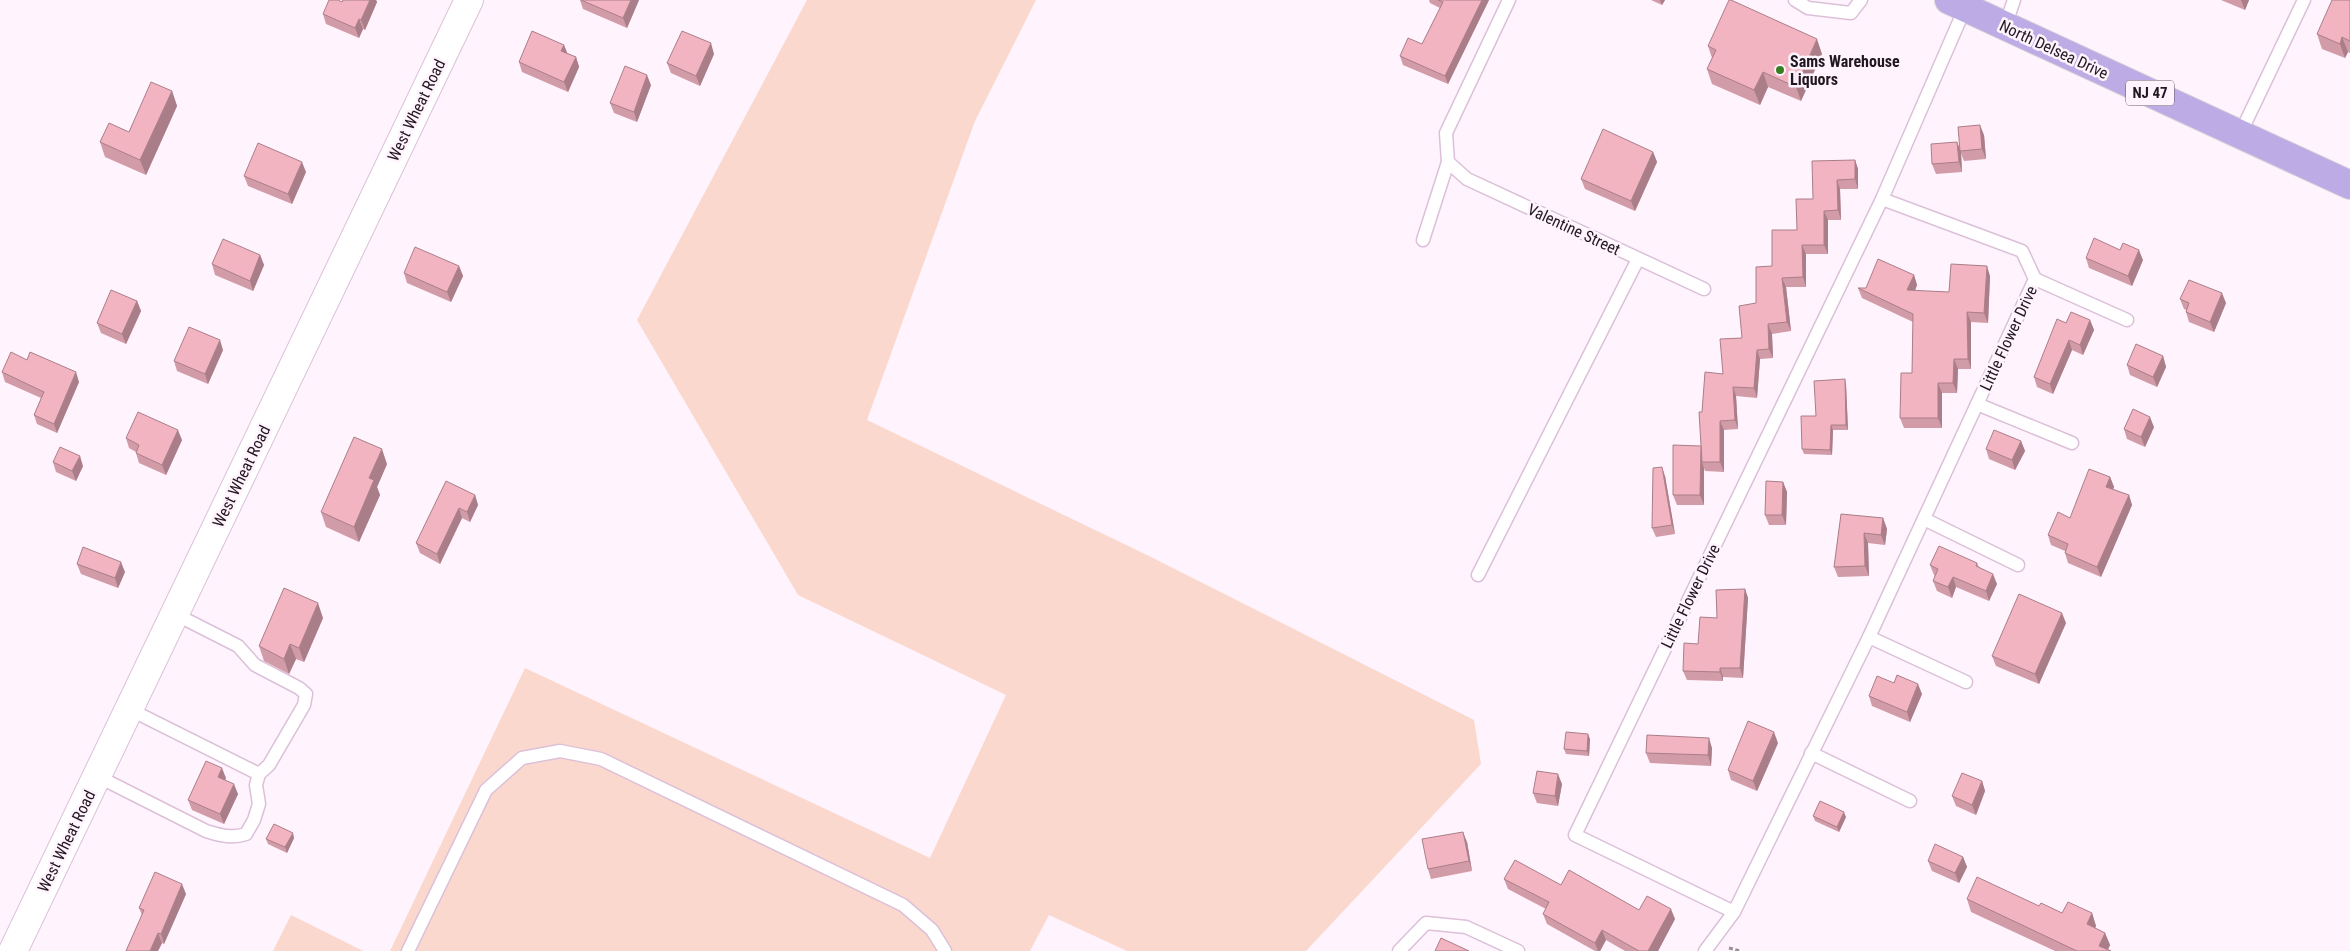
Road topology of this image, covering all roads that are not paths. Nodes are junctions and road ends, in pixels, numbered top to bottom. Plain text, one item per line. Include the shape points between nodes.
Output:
1 (469, 0) edge
2 (1510, 0) edge
3 (1795, 0) edge
4 (1861, 0) edge
5 (2014, 0) edge
6 (2304, 0) edge
7 (1957, 4) edge
8 (2005, 26) junction
9 (2240, 134) junction
10 (1448, 162) junction
11 (2350, 185) edge
12 (1882, 199) junction
13 (1422, 240) dead end
14 (1638, 259) junction
15 (2035, 279) junction
16 (1704, 289) dead end
17 (2127, 320) dead end
18 (1977, 404) junction
19 (2072, 443) dead end
20 (1924, 519) junction
21 (2018, 565) dead end
22 (1478, 575) dead end
23 (175, 614) junction
24 (1869, 637) junction
25 (1966, 682) dead end
26 (129, 709) junction
27 (1811, 753) junction
28 (259, 774) junction
29 (98, 776) junction
30 (1910, 801) dead end
31 (1734, 912) junction
32 (13, 951) edge
33 (408, 951) edge
34 (945, 951) edge
35 (1399, 951) edge
36 (1518, 951) edge
37 (1705, 951) edge

1 - 23 street, West Wheat Road
2 - 10 lane via 1446,133
3 - 4 lane via 1808,8 1851,13
5 - 8 lane
6 - 9 lane
7 - 8 main road, North Delsea Drive / NJ 47
7 - 12 lane, Little Flower Drive
8 - 9 main road, North Delsea Drive / NJ 47
9 - 11 main road, North Delsea Drive / NJ 47
10 - 13 lane
10 - 14 lane, Valentine Street via 1467,179
12 - 15 lane, Little Flower Drive via 2022,251
12 - 31 lane, Little Flower Drive via 1575,834
14 - 16 lane, Valentine Street
14 - 22 lane
15 - 17 lane
15 - 18 lane, Little Flower Drive
18 - 19 lane
18 - 20 lane, Little Flower Drive
20 - 21 lane
20 - 24 lane, Little Flower Drive
23 - 26 street, West Wheat Road
23 - 28 lane via 238,646 255,664 306,694 304,705 274,757
24 - 25 lane
24 - 27 lane, Little Flower Drive
26 - 28 lane
26 - 29 street, West Wheat Road
27 - 30 lane
27 - 31 lane, Little Flower Drive
28 - 29 lane via 256,785 259,804 254,820 246,834 235,837 206,831
29 - 32 street, West Wheat Road
31 - 37 lane, Little Flower Drive
33 - 34 lane via 486,790 522,758 560,751 601,759 903,905 932,930
35 - 36 lane via 1426,923 1466,927

